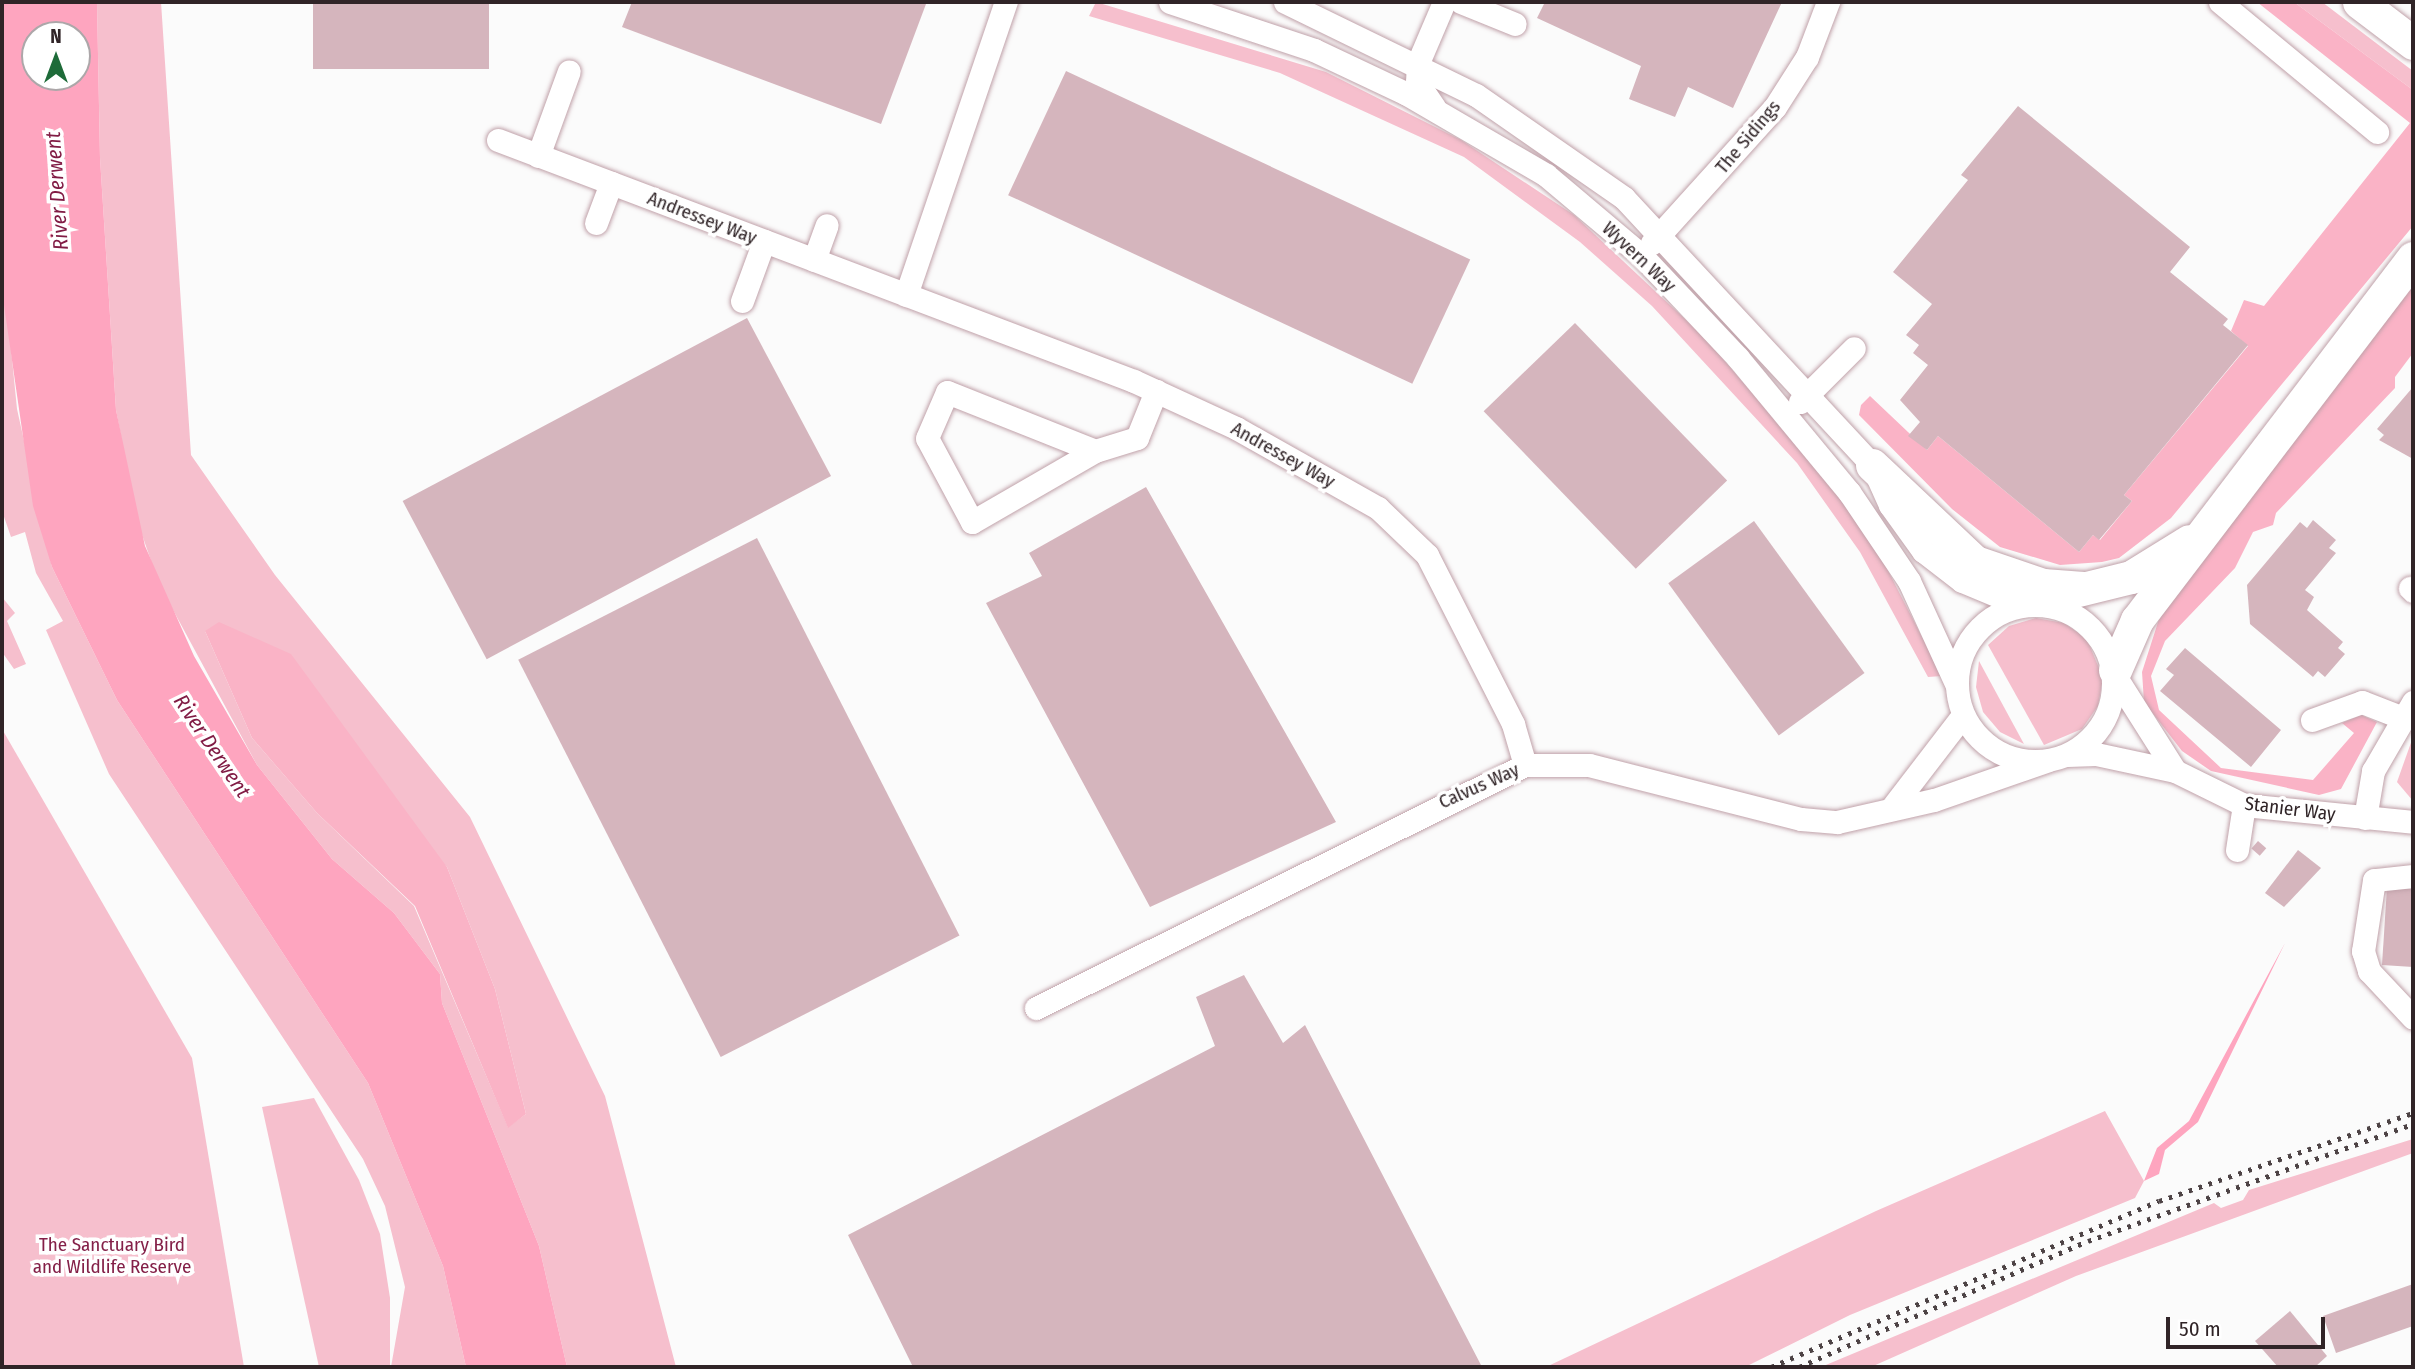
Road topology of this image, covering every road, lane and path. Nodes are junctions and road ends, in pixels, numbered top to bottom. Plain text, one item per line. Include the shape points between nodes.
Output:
1 (1006, 2) edge
2 (1170, 2) edge
3 (1284, 2) edge
4 (1444, 2) edge
5 (1461, 2) edge
6 (1828, 2) edge
7 (2220, 2) edge
8 (2359, 2) edge
9 (1515, 24) dead end
10 (2413, 43) edge
11 (1418, 63) junction
12 (569, 71) dead end
13 (1437, 111) junction
14 (2377, 132) dead end
15 (498, 140) dead end
16 (538, 156) junction
17 (611, 183) junction
18 (596, 223) dead end
19 (827, 225) dead end
20 (1662, 233) junction
21 (764, 241) junction
22 (1641, 255) junction
23 (2413, 258) edge
24 (814, 260) junction
25 (906, 295) junction
26 (742, 301) dead end
27 (1854, 348) dead end
28 (1809, 390) junction
29 (1156, 391) junction
30 (1806, 436) junction
31 (1095, 451) junction
32 (1872, 465) junction
33 (2199, 534) junction
34 (2083, 588) junction
35 (2023, 604) junction
36 (2115, 673) junction
37 (1957, 686) junction
38 (2408, 710) edge
39 (1964, 715) junction
40 (2312, 720) dead end
41 (2055, 758) junction
42 (1525, 765) junction
43 (2175, 771) junction
44 (1894, 805) junction
45 (2244, 805) junction
46 (2365, 818) junction
47 (2413, 822) edge
48 (2237, 850) dead end
49 (2413, 876) edge
50 (1036, 1008) dead end
51 (2413, 1018) edge

1 - 25 street
2 - 13 street, Wyvern Way via 1314,50
3 - 11 street, Wyvern Way
4 - 11 street
5 - 9 street
6 - 20 street, The Sidings via 1807,57 1775,107
7 - 14 street
8 - 10 highway
11 - 13 street via 1417,82
11 - 20 street, Wyvern Way via 1531,129
12 - 16 street
13 - 22 street, Wyvern Way via 1546,175
15 - 16 street, Andressey Way
16 - 17 street, Andressey Way
17 - 18 street
17 - 21 street, Andressey Way
19 - 24 street
20 - 22 street, The Sidings
20 - 28 street, Wyvern Way
21 - 24 street, Andressey Way
21 - 26 street
22 - 30 street, Wyvern Way
23 - 33 highway
24 - 25 street, Andressey Way
25 - 29 street, Andressey Way
27 - 28 street
28 - 30 street via 1800,402
28 - 32 street, Wyvern Way
29 - 31 street via 1137,438
29 - 42 street, Andressey Way via 1236,428 1378,508 1411,534 1513,724
30 - 37 street, Wyvern Way via 1903,570
31 - 31 street via 947,392 927,438 972,522
32 - 34 highway via 1975,562 2021,579
32 - 35 street, Wyvern Way via 1890,505 1923,551 1962,582
33 - 34 highway via 2131,576
33 - 36 highway via 2129,632
34 - 35 highway
35 - 36 street via 2077,618 2104,644
35 - 37 street via 1978,628 1961,655
36 - 41 street via 2106,719
36 - 43 street
37 - 39 street
38 - 40 street via 2362,702
38 - 46 street via 2372,771
39 - 41 street via 1997,751
39 - 44 street
41 - 43 street, Stanier Way via 2096,754
41 - 44 street, Calvus Way via 1942,798
42 - 44 street, Calvus Way via 1589,765 1640,774 1801,819 1836,822
42 - 50 street, Calvus Way via 1441,802 1171,946
43 - 45 street, Stanier Way
45 - 46 street, Stanier Way
45 - 48 street
46 - 47 street, Stanier Way
49 - 51 street via 2374,880 2364,951 2369,971

